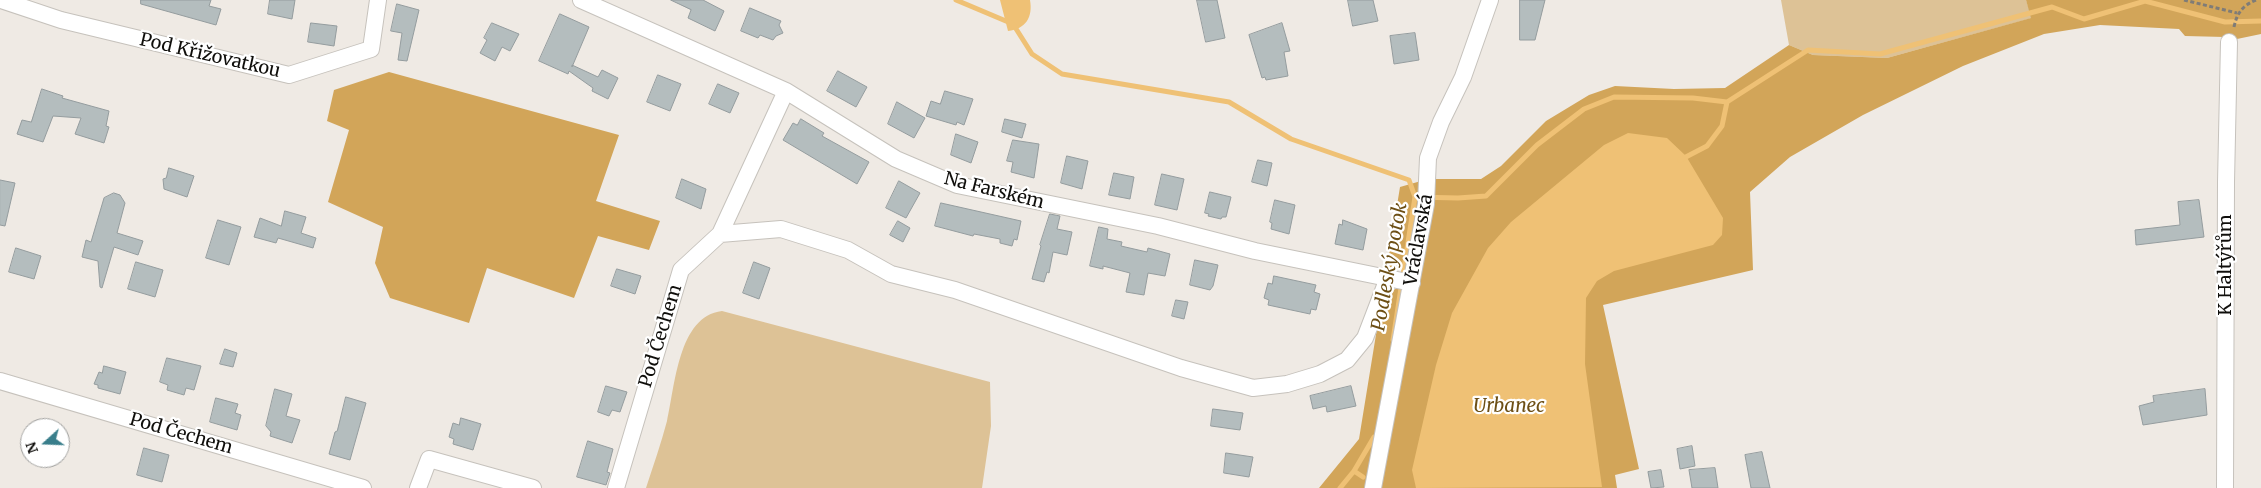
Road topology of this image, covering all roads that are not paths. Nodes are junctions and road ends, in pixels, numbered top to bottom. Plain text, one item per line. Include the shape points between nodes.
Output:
1 (1, 0) edge
2 (378, 0) edge
3 (581, 0) edge
4 (1490, 0) edge
5 (608, 6) edge
6 (2231, 35) road end
7 (786, 91) junction
8 (720, 234) junction
9 (1401, 281) junction
10 (0, 381) edge
11 (363, 488) edge
12 (418, 488) edge
13 (533, 488) edge
14 (616, 488) edge
15 (1373, 488) edge
16 (2225, 488) edge

1 - 2 street, Pod Křižovatkou via 61,20 289,75 371,49
3 - 5 street, Na Farském
4 - 9 street, Vráclavská via 1463,77 1428,158 1427,198
5 - 7 street, Na Farském
6 - 16 street, K Haltýřům via 2226,182
7 - 8 street, Pod Čechem
7 - 9 street, Na Farském via 896,159 957,186 1158,226 1255,251
8 - 9 street via 781,229 848,250 891,274 955,290 1181,368 1253,388 1287,384 1320,374 1347,360 1366,338
8 - 14 street, Pod Čechem via 681,270
9 - 15 street, Vráclavská
10 - 11 street, Pod Čechem
12 - 13 street via 429,459

